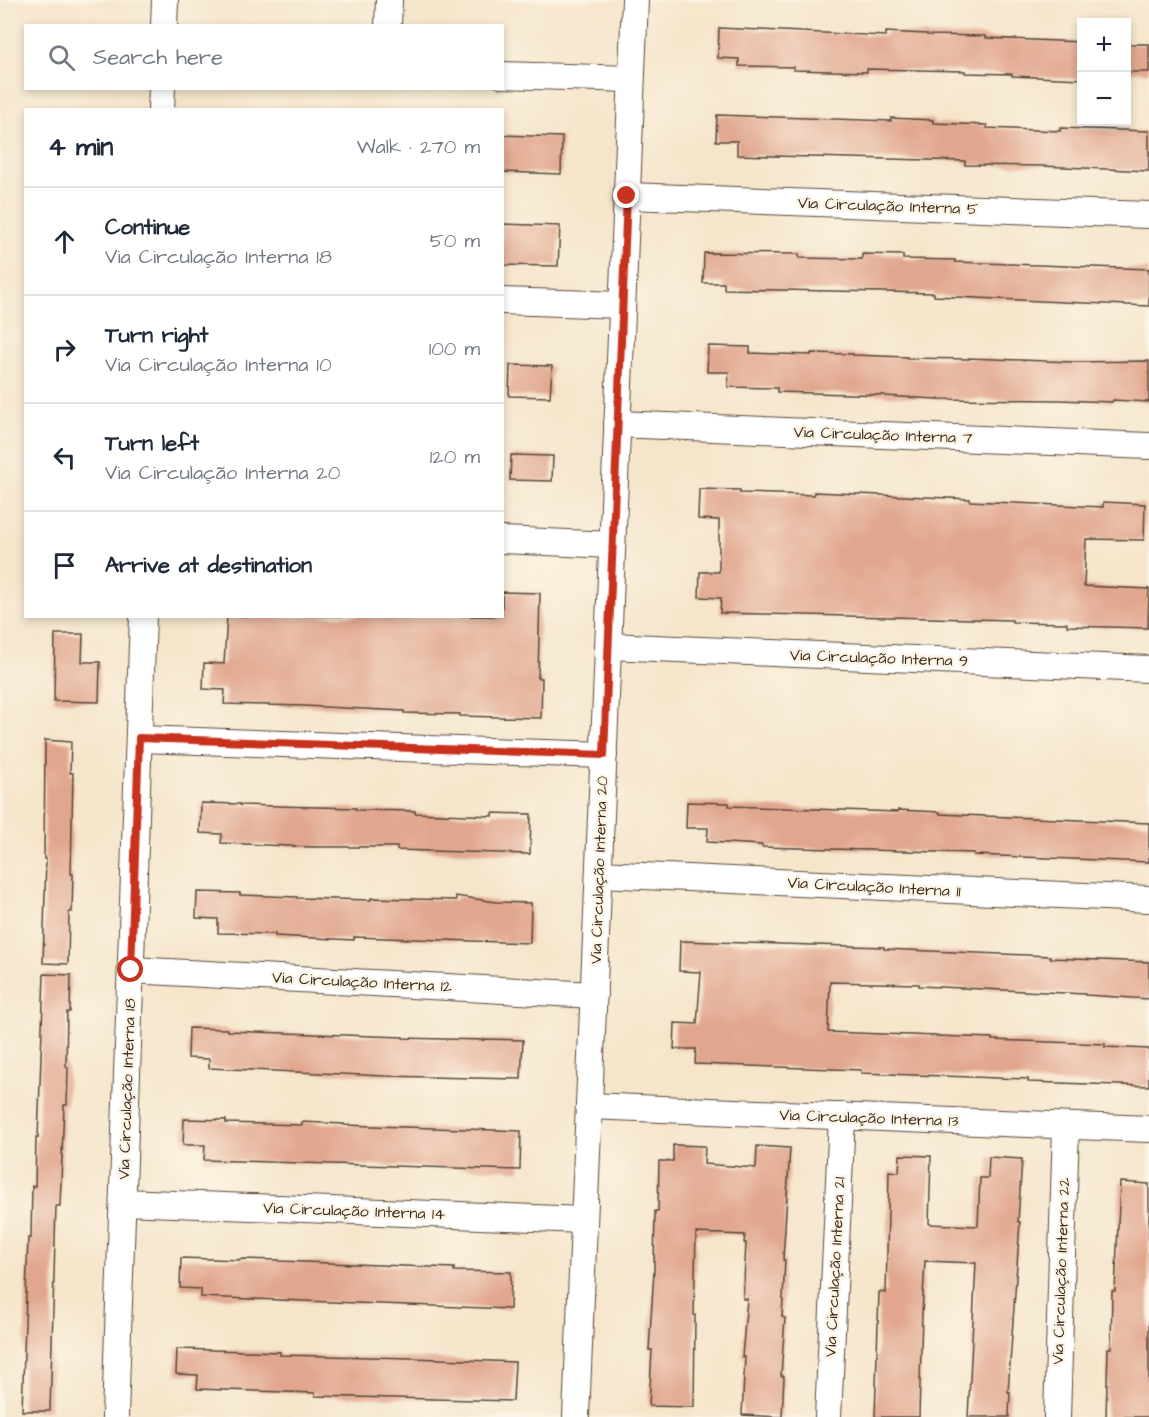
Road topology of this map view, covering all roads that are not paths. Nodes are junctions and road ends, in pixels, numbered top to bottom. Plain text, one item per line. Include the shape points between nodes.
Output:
1 (165, 0) edge
2 (389, 0) edge
3 (635, 0) edge
4 (164, 24) edge
5 (388, 24) edge
6 (504, 75) edge
7 (632, 79) junction
8 (162, 90) edge
9 (161, 108) edge
10 (627, 196) junction
11 (1149, 215) edge
12 (504, 301) edge
13 (622, 305) junction
14 (617, 424) junction
15 (1149, 446) edge
16 (504, 540) edge
17 (612, 545) junction
18 (143, 618) edge
19 (608, 646) junction
20 (1149, 669) edge
21 (139, 738) junction
22 (604, 755) junction
23 (598, 874) junction
24 (1149, 899) edge
25 (131, 970) junction
26 (594, 995) junction
27 (589, 1106) junction
28 (842, 1116) junction
29 (1066, 1126) junction
30 (1149, 1129) edge
31 (123, 1202) junction
32 (584, 1220) junction
33 (116, 1417) edge
34 (576, 1417) edge
35 (828, 1417) edge
36 (1057, 1417) edge

1 - 4 street
2 - 5 street
3 - 7 street, Via Circulação Interna 20
6 - 7 street
7 - 10 street, Via Circulação Interna 20
8 - 9 street
10 - 11 street, Via Circulação Interna 5
10 - 13 street, Via Circulação Interna 20
12 - 13 street
13 - 14 street, Via Circulação Interna 20
14 - 15 street, Via Circulação Interna 7
14 - 17 street, Via Circulação Interna 20
16 - 17 street
17 - 19 street, Via Circulação Interna 20
18 - 21 street, Via Circulação Interna 18
19 - 20 street, Via Circulação Interna 9
19 - 22 street, Via Circulação Interna 20
21 - 22 street
21 - 25 street, Via Circulação Interna 18
22 - 23 street, Via Circulação Interna 20
23 - 24 street, Via Circulação Interna 11
23 - 26 street, Via Circulação Interna 20
25 - 26 street, Via Circulação Interna 12
25 - 31 street, Via Circulação Interna 18
26 - 27 street, Via Circulação Interna 20
27 - 28 street, Via Circulação Interna 13
27 - 32 street, Via Circulação Interna 20
28 - 29 street, Via Circulação Interna 13
28 - 35 street, Via Circulação Interna 21
29 - 30 street, Via Circulação Interna 13
29 - 36 street, Via Circulação Interna 22
31 - 32 street, Via Circulação Interna 14
31 - 33 street, Via Circulação Interna 18
32 - 34 street, Via Circulação Interna 20

